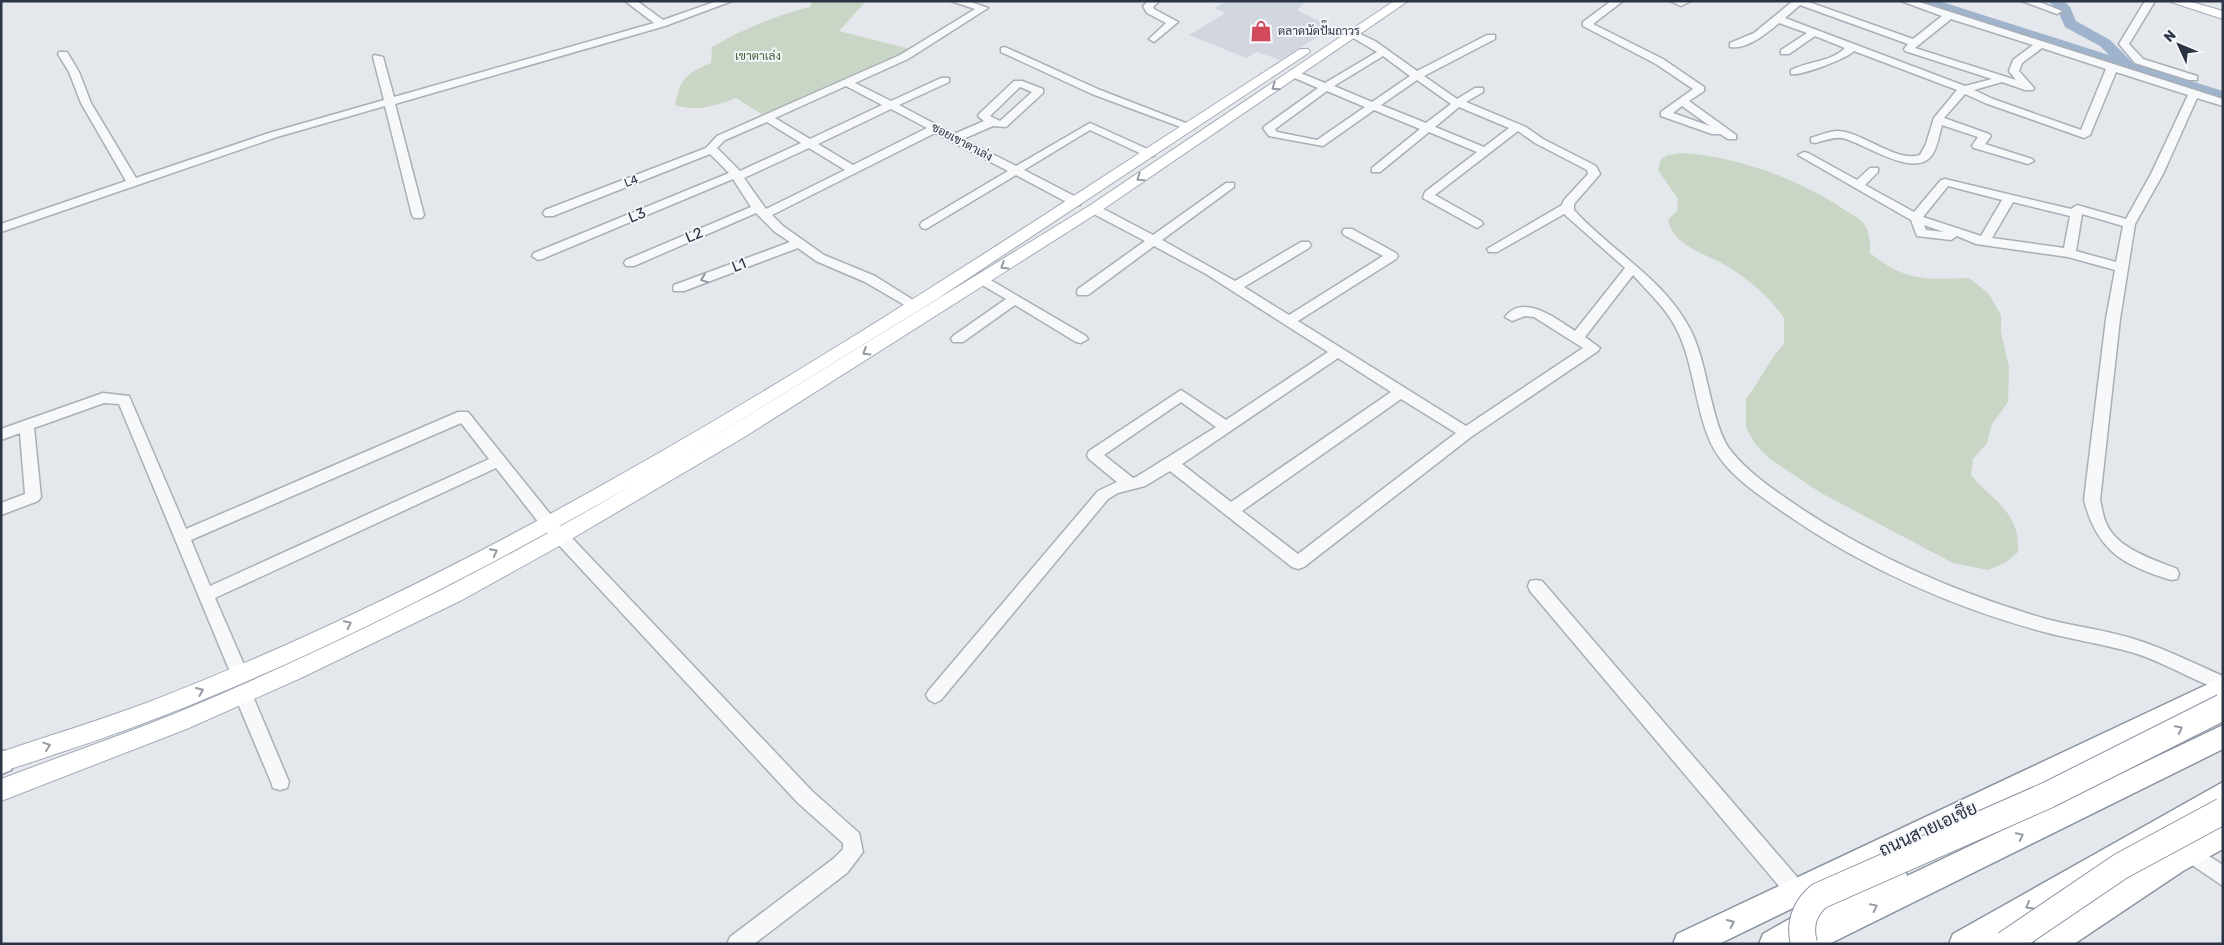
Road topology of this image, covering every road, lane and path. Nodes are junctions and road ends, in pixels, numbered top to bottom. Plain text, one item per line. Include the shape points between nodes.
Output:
1 (630, 1) edge
2 (727, 1) edge
3 (956, 1) edge
4 (1154, 1) edge
5 (1383, 1) edge
6 (1402, 1) edge
7 (1618, 1) edge
8 (1675, 1) edge
9 (1686, 1) edge
10 (1799, 1) edge
11 (1906, 1) edge
12 (2027, 1) edge
13 (2150, 1) edge
14 (2174, 1) edge
15 (2200, 1) edge
16 (2223, 8) edge
17 (2057, 11) dead end
18 (2223, 14) edge
19 (1949, 15) junction
20 (1778, 19) junction
21 (662, 24) junction
22 (1815, 32) junction
23 (1354, 34) junction
24 (1491, 37) dead end
25 (1154, 39) dead end
26 (2038, 42) junction
27 (1914, 43) junction
28 (1734, 46) dead end
29 (1853, 46) junction
30 (1005, 50) dead end
31 (1383, 52) junction
32 (1785, 52) dead end
33 (63, 54) dead end
34 (378, 57) dead end
35 (2109, 64) junction
36 (1795, 72) dead end
37 (1294, 74) junction
38 (1416, 76) junction
39 (2193, 78) dead end
40 (2003, 79) junction
41 (945, 80) dead end
42 (848, 83) junction
43 (1326, 87) junction
44 (1964, 89) junction
45 (1479, 90) dead end
46 (2194, 94) junction
47 (1682, 101) junction
48 (390, 102) junction
49 (1458, 103) junction
50 (2223, 103) edge
51 (890, 105) junction
52 (1375, 106) junction
53 (768, 118) junction
54 (1938, 120) junction
55 (992, 122) junction
56 (1428, 127) junction
57 (1517, 127) junction
58 (936, 128) junction
59 (1190, 128) junction
60 (954, 138) junction
61 (1815, 140) dead end
62 (809, 143) junction
63 (712, 149) junction
64 (1484, 151) junction
65 (1150, 154) junction
66 (1804, 155) dead end
67 (2028, 161) dead end
68 (853, 170) junction
69 (1016, 170) junction
70 (1376, 170) dead end
71 (1874, 170) dead end
72 (736, 175) junction
73 (132, 183) junction
74 (1230, 185) dead end
75 (1858, 185) junction
76 (2009, 198) junction
77 (1076, 202) junction
78 (1568, 207) junction
79 (1094, 209) junction
80 (761, 211) junction
81 (549, 213) dead end
82 (2076, 214) junction
83 (418, 215) dead end
84 (1916, 218) junction
85 (1477, 224) dead end
86 (2129, 224) junction
87 (926, 225) dead end
88 (1, 228) edge
89 (1348, 232) dead end
90 (1155, 241) junction
91 (1984, 241) junction
92 (799, 243) junction
93 (1306, 244) dead end
94 (1493, 249) dead end
95 (2069, 253) junction
96 (538, 256) dead end
97 (630, 263) dead end
98 (1632, 268) junction
99 (2122, 268) junction
100 (982, 279) junction
101 (1234, 287) junction
102 (679, 288) dead end
103 (1083, 292) dead end
104 (1015, 299) junction
105 (913, 306) junction
106 (1512, 317) dead end
107 (1288, 320) junction
108 (1577, 338) junction
109 (958, 339) dead end
110 (1081, 339) dead end
111 (1338, 352) junction
112 (1401, 392) junction
113 (26, 426) junction
114 (1226, 426) junction
115 (1466, 433) junction
116 (1, 436) edge
117 (499, 461) junction
118 (1171, 464) junction
119 (1130, 484) junction
120 (1, 509) edge
121 (1230, 510) junction
122 (555, 530) junction
123 (182, 537) junction
124 (2171, 574) dead end
125 (1536, 586) dead end
126 (206, 595) junction
127 (239, 674) junction
128 (2223, 686) edge
129 (242, 694) junction
130 (934, 695) dead end
131 (2223, 707) edge
132 (2168, 715) junction
133 (2223, 736) edge
134 (2, 762) edge
135 (280, 782) dead end
136 (1, 790) edge
137 (2223, 794) edge
138 (2223, 810) edge
139 (2223, 835) edge
140 (2181, 858) junction
141 (2223, 877) edge
142 (1797, 892) junction
143 (737, 944) edge
144 (1687, 944) edge
145 (1773, 944) edge
146 (1798, 944) edge
147 (1804, 944) edge
148 (1963, 944) edge
149 (1990, 944) edge
150 (2006, 944) edge
151 (2048, 944) edge

1 - 21 street
2 - 21 street
3 - 42 street, L4 via 983,8 915,51
4 - 25 street via 1148,6 1150,11 1173,22
5 - 59 main road
6 - 23 main road
7 - 47 street via 1586,24 1620,39 1700,90
8 - 9 street
10 - 20 street
10 - 27 street
11 - 19 street via 1938,7
12 - 17 street
13 - 39 street via 2124,44 2139,61
14 - 18 main road
15 - 16 main road
19 - 26 street
19 - 27 street
20 - 22 street
20 - 28 street via 1758,35
21 - 48 street
22 - 29 street
22 - 32 street
23 - 31 street
23 - 37 main road
24 - 38 street
26 - 35 street
26 - 40 street via 2017,62 2014,71 2029,88
27 - 40 street via 1909,49
29 - 36 street via 1836,62 1804,67
29 - 44 street
30 - 59 street via 1096,92
31 - 38 street
31 - 43 street
33 - 73 street via 86,104
34 - 48 street
35 - 44 street via 2084,135
35 - 46 street
37 - 43 street
37 -> 79 main road
38 - 49 street
38 - 52 street
40 - 44 street
41 - 51 street, L3
42 - 51 street, ซอยเขาตาเล่ง
42 - 53 street, L4
43 - 52 street
43 - 52 street via 1269,128 1273,134 1320,144
44 - 54 street
45 - 49 street
46 - 50 street
46 - 86 street via 2157,174
47 - 47 street via 1665,114 1732,137 1725,132
48 - 73 street via 273,135
48 - 83 street
49 - 56 street
49 - 57 street
51 - 58 street, ซอยเขาตาเล่ง
51 - 62 street, L3
52 - 56 street
53 - 62 street
53 - 63 street, L4 via 721,138
54 - 61 street via 1928,152 1917,160 1908,160 1843,135 1827,135
54 - 67 street via 1985,136 1978,146
55 - 55 street via 1002,126 1039,91 1018,83 983,116
55 - 60 street
56 - 64 street
56 - 70 street
57 - 64 street
57 - 78 street via 1592,168 1594,174
58 - 60 street, ซอยเขาตาเล่ง
58 - 68 street, L2
59 - 65 main road
60 - 69 street, ซอยเขาตาเล่ง
62 - 68 street
62 - 72 street, L3
63 - 72 street
63 - 81 street, L4
64 - 85 street via 1428,196
65 - 69 street via 1090,126
65 - 77 main road
66 - 75 street
68 - 80 street, L2
69 - 77 street, ซอยเขาตาเล่ง
69 - 87 street
71 - 75 street
72 - 80 street
72 - 96 street, L3
73 - 88 street
74 - 90 street
75 - 84 street
76 - 82 street
76 - 84 street via 1945,182
76 - 91 street
77 - 105 main road
78 - 94 street
78 - 98 street via 1578,222
79 - 90 street
79 -> 100 main road
80 - 92 street
80 - 97 street, L2
82 - 86 street via 2077,209
82 - 95 street
84 - 91 street
86 - 99 street
89 - 107 street via 1392,256
90 - 101 street
90 - 103 street
91 - 95 street
92 -> 102 street, L1
92 - 105 street via 820,258 870,278
93 - 101 street
95 - 99 street
98 - 108 street
98 - 128 street via 1660,296 1685,332 1714,432 1724,453 1751,482 1787,508 1864,554 1978,604 2047,626 2134,646
99 - 124 street via 2092,500 2098,524 2108,538 2123,551
100 - 104 street
100 -> 122 main road via 740,431
101 - 107 street
104 - 109 street
104 - 110 street
105 - 122 main road
106 - 108 street via 1524,312 1537,313
107 - 111 street
108 - 115 street via 1593,348
111 - 112 street
111 - 114 street
112 - 115 street
112 - 121 street
113 - 116 street
113 - 120 street via 33,497
113 - 123 street via 103,398 124,399
114 - 118 street
114 - 119 street via 1180,395 1094,455
115 - 121 street via 1298,563
117 - 122 street
117 - 123 street via 463,416
117 - 126 street
118 - 119 street via 1140,482
118 - 121 street
119 - 130 street via 1103,495
127 -> 122 main road via 445,577
122 - 129 main road via 456,594
122 - 143 street via 805,797 852,839 853,852 840,866
123 - 126 street
125 - 142 street
126 - 127 street
134 -> 127 main road via 175,701
128 - 132 highway, ถนนสายเอเชีย
129 - 135 street
129 - 136 main road
147 -> 131 highway, bridge via 1802,918 1811,902 1819,896 2048,795
132 - 142 highway, ถนนสายเอเชีย
132 - 145 highway, ถนนสายเอเชีย
146 -> 133 highway
137 -> 148 highway
138 - 150 highway, bridge via 2121,866
139 - 140 highway
140 - 141 street
140 - 149 highway
140 - 151 highway
144 -> 142 highway, ถนนสายเอเชีย

